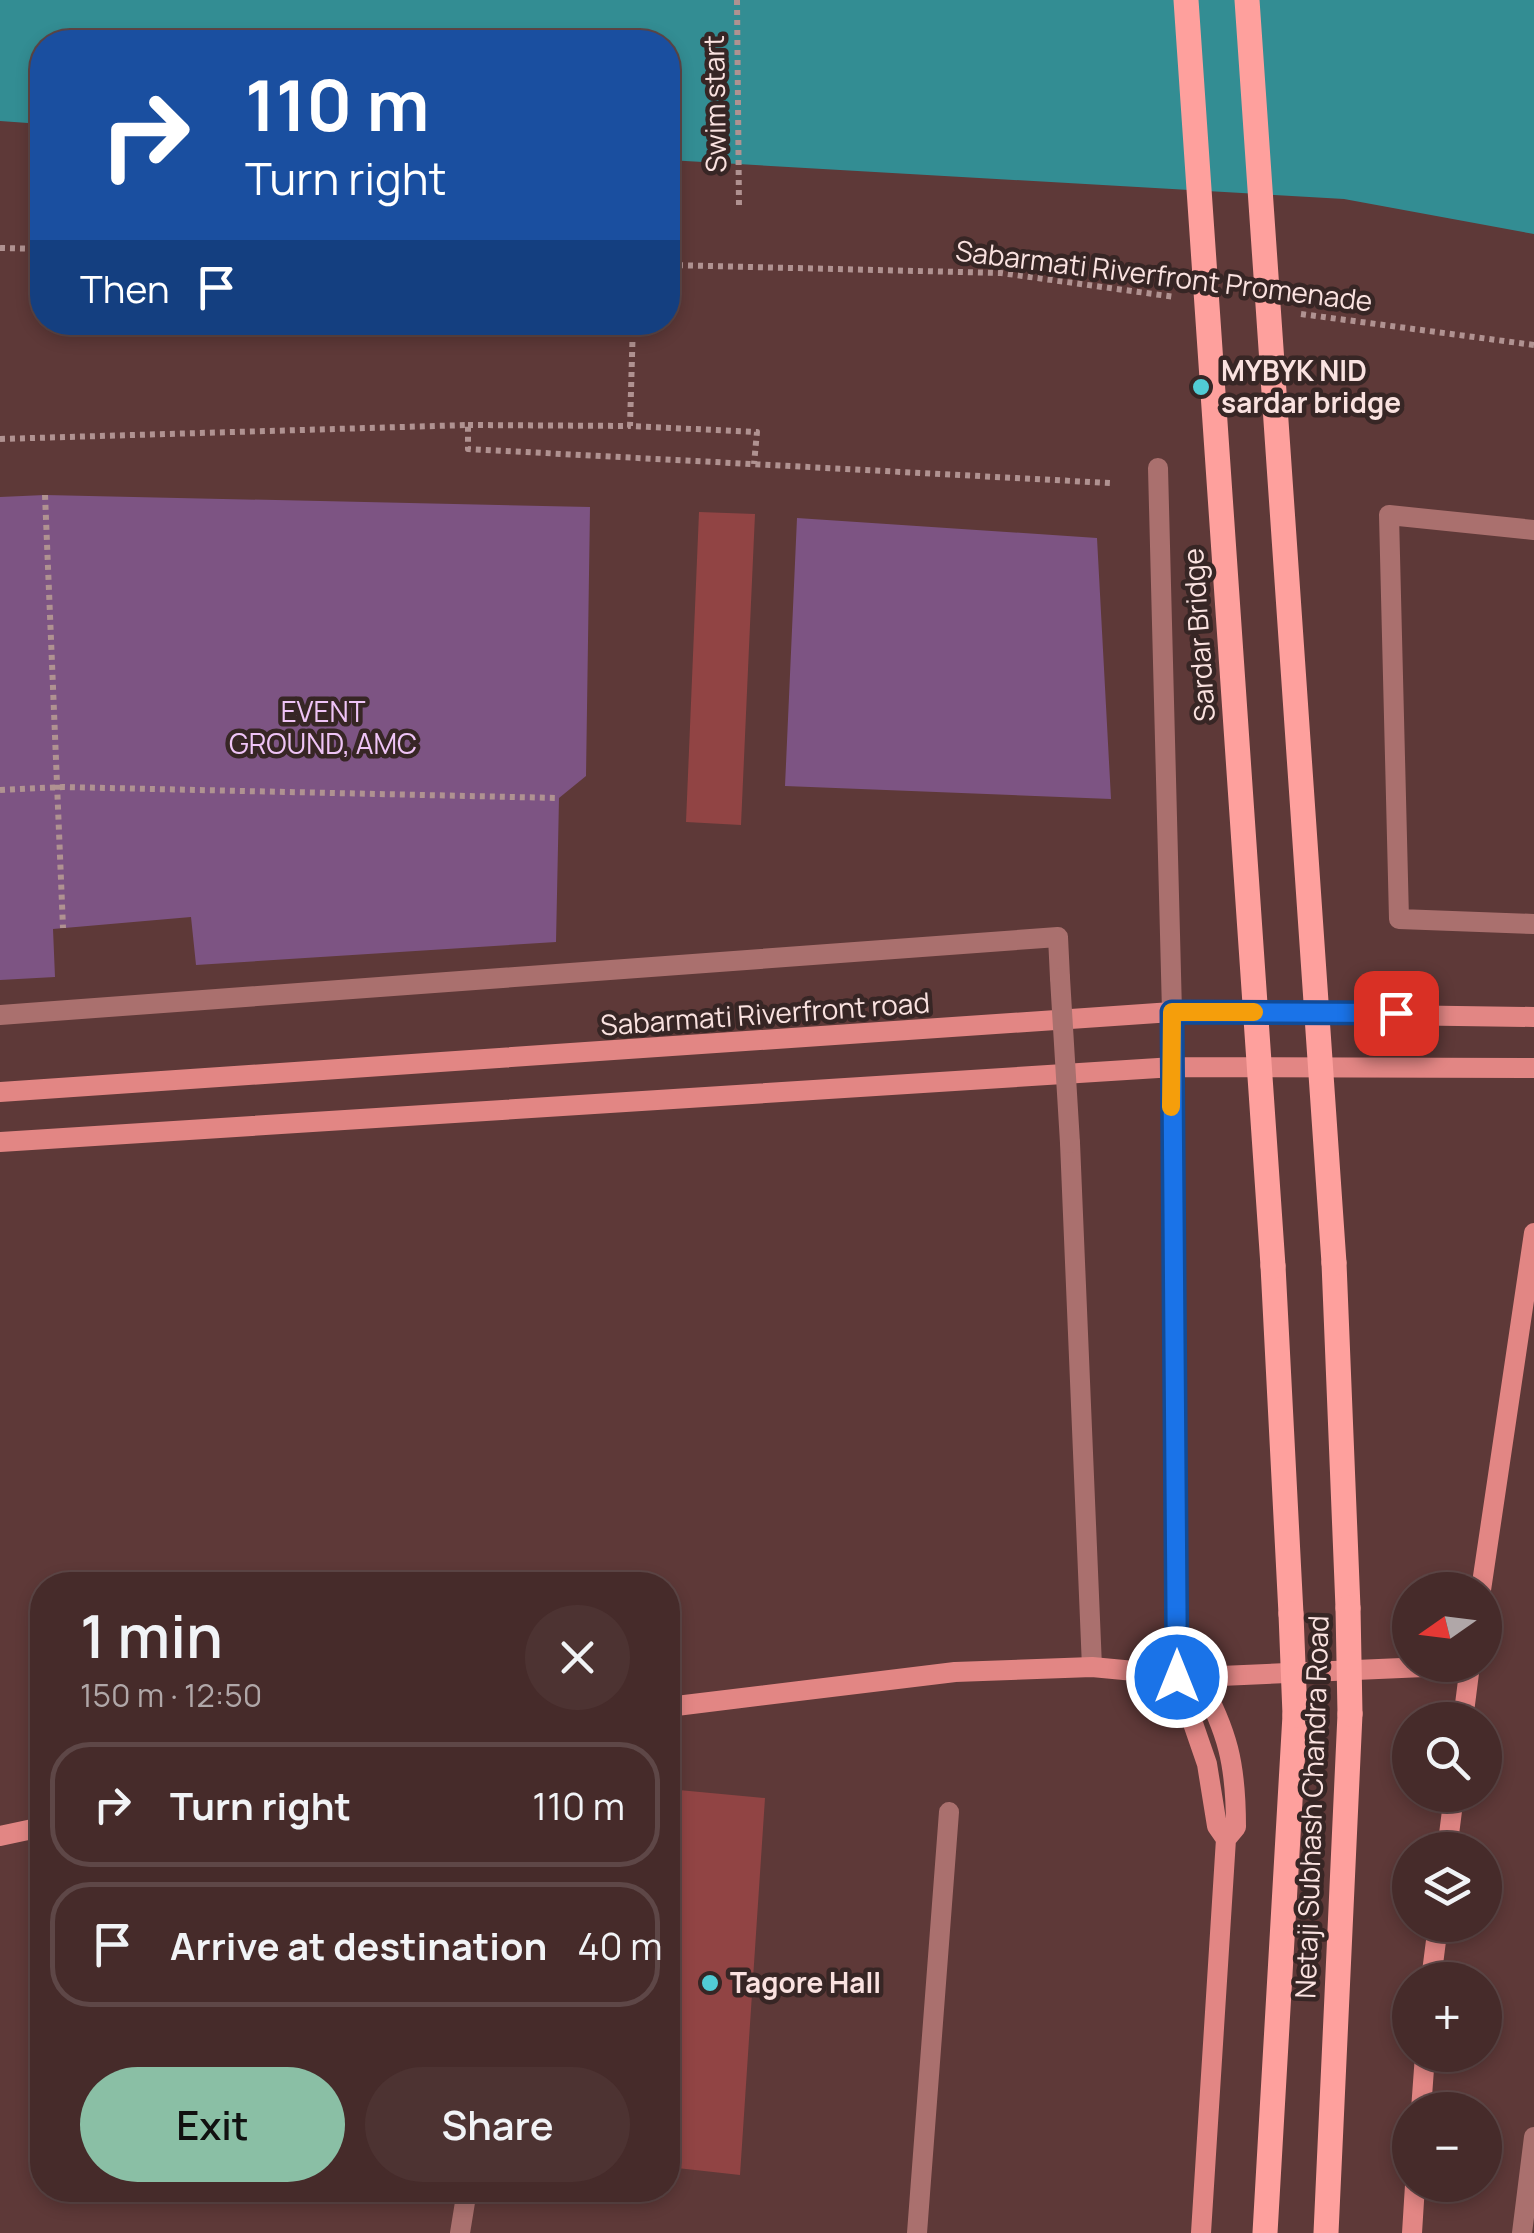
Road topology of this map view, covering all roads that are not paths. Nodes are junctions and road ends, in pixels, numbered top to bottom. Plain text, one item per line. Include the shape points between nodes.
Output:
1 (1186, 0) edge
2 (1248, 0) edge
3 (1158, 468) dead end
4 (1534, 530) edge
5 (1534, 924) edge
6 (1172, 1012) junction
7 (0, 1015) edge
8 (1534, 1018) edge
9 (1174, 1067) junction
10 (1534, 1068) edge
11 (0, 1092) edge
12 (0, 1142) edge
13 (1534, 1233) edge
14 (1273, 1266) joint
15 (1484, 1572) edge
16 (1092, 1667) junction
17 (1392, 1668) edge
18 (1187, 1677) junction
19 (680, 1706) edge
20 (949, 1812) dead end
21 (30, 1830) edge
22 (0, 1836) edge
23 (1226, 1838) junction
24 (1534, 2137) edge
25 (1532, 2180) edge
26 (465, 2202) edge
27 (1414, 2202) edge
28 (460, 2233) edge
29 (916, 2233) edge
30 (1201, 2233) edge
31 (1265, 2233) edge
32 (1326, 2233) edge
33 (1412, 2233) edge
34 (1522, 2233) edge

1 - 14 main road, Sardar Bridge, bridge
2 - 32 main road, Netaji Subhash Chandra Road, bridge via 1334,1264 1348,1608 1350,1714
3 - 6 street
4 - 5 street via 1389,516 1399,919
6 - 8 street, Sabarmati Riverfront road
6 - 9 street
6 - 11 street, Sabarmati Riverfront road
7 - 16 street, bridge via 1058,936
9 - 10 street
9 - 12 street
9 - 18 street
13 - 15 street
14 - 31 main road, Netaji Subhash Chandra Road, bridge via 1295,1715
16 - 18 street
16 - 19 street via 955,1672
17 - 18 street
18 - 23 street via 1217,1826
18 - 23 street via 1222,1720 1230,1746 1236,1827
20 - 29 street
21 - 22 street
23 - 30 street
24 - 25 street
25 - 34 street
26 - 28 street
27 - 33 street

